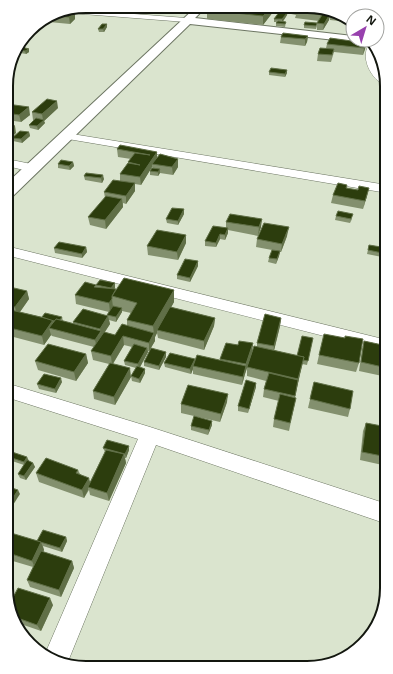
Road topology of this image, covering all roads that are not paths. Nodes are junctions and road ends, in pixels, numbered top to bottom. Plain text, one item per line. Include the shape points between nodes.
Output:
1 (88, 13) edge
2 (194, 13) edge
3 (186, 20) junction
4 (345, 38) edge
5 (371, 51) edge
6 (379, 77) edge
7 (66, 136) junction
8 (13, 164) edge
9 (32, 168) junction
10 (13, 186) edge
11 (380, 188) edge
12 (13, 252) edge
13 (380, 344) edge
14 (13, 392) edge
15 (150, 435) junction
16 (380, 512) edge
17 (58, 655) edge

1 - 3 street
2 - 3 street
3 - 4 street
3 - 7 street
5 - 6 street via 372,68
7 - 9 street
7 - 11 street
8 - 9 street
9 - 10 street
12 - 13 street
14 - 15 street
15 - 16 street
15 - 17 street

